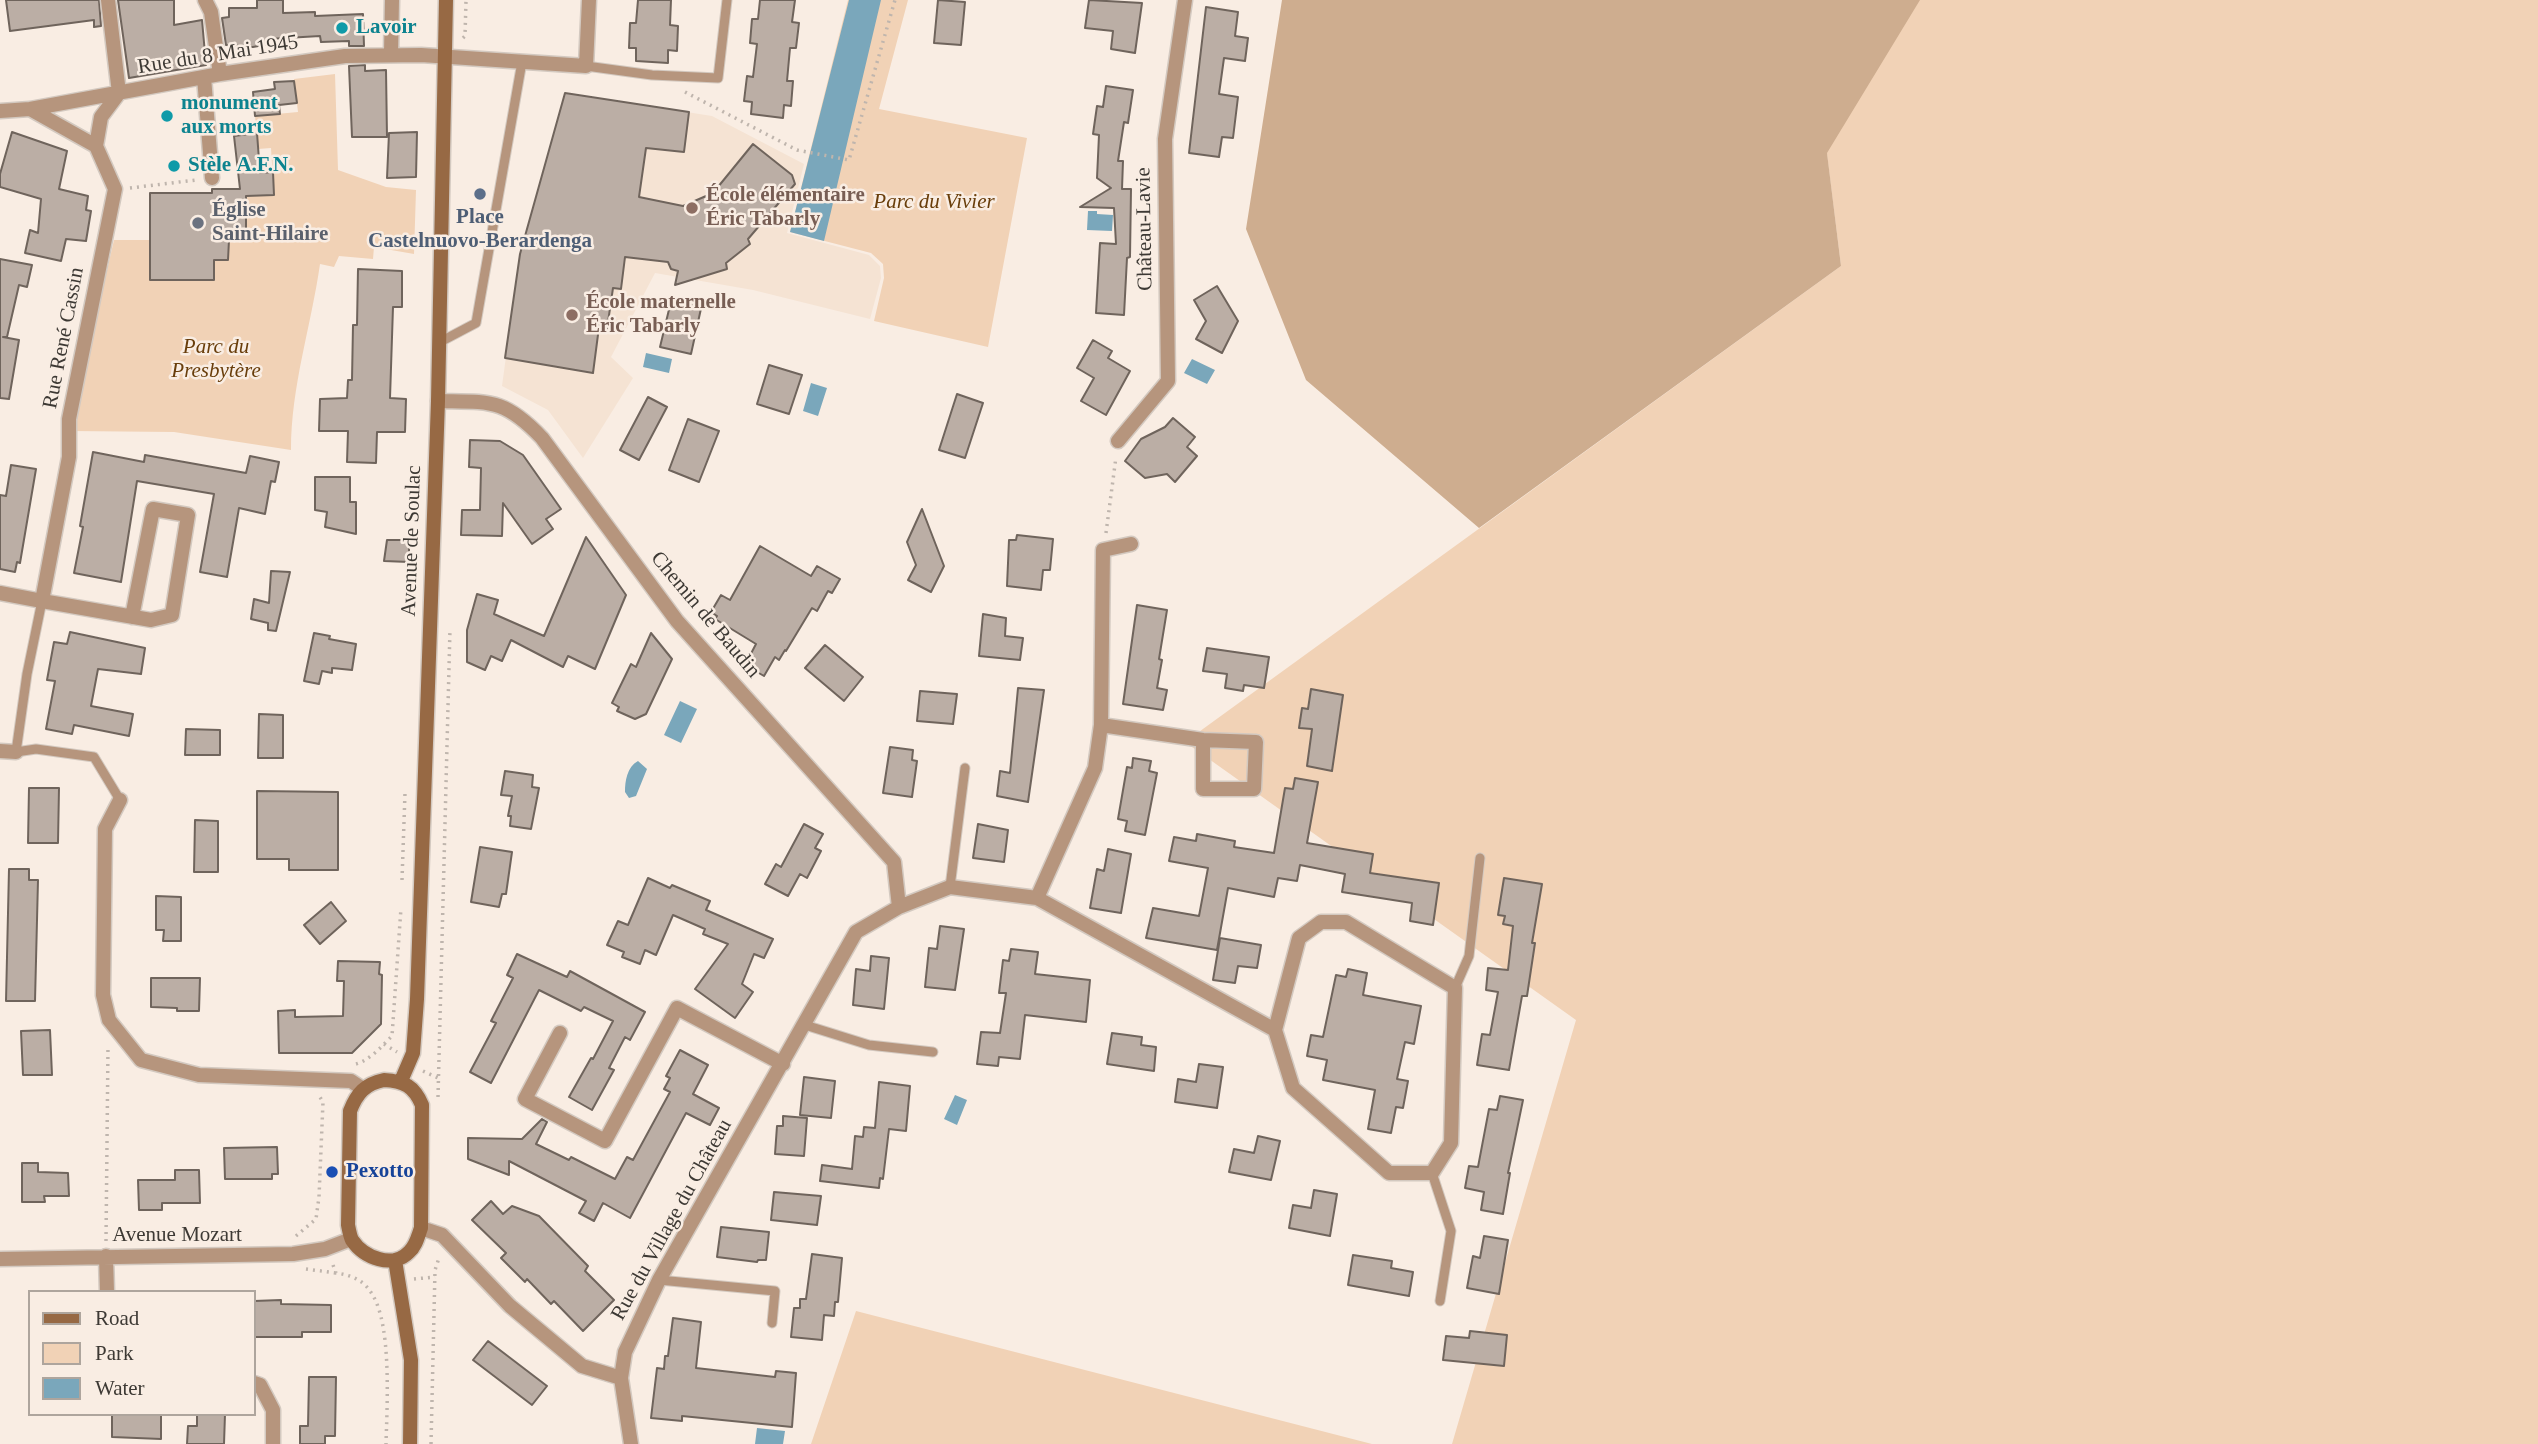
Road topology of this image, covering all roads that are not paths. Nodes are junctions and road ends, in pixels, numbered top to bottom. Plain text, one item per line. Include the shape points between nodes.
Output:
1 (108, 0) edge
2 (205, 0) edge
3 (392, 0) edge
4 (446, 0) edge
5 (589, 0) edge
6 (727, 0) edge
7 (1185, 0) edge
8 (391, 54) junction
9 (444, 56) junction
10 (522, 62) junction
11 (586, 66) junction
12 (219, 74) junction
13 (204, 77) junction
14 (119, 93) junction
15 (30, 109) junction
16 (0, 111) edge
17 (96, 146) junction
18 (212, 178) road end
19 (440, 342) junction
20 (438, 401) junction
21 (1118, 442) road end
22 (1131, 544) dead end
23 (0, 593) edge
24 (42, 601) junction
25 (132, 617) junction
26 (1101, 725) junction
27 (1203, 740) junction
28 (0, 751) edge
29 (16, 752) junction
30 (965, 768) dead end
31 (120, 800) joint
32 (1480, 858) dead end
33 (950, 887) junction
34 (1037, 898) junction
35 (899, 906) junction
36 (1455, 988) junction
37 (805, 1025) junction
38 (1275, 1030) junction
39 (561, 1032) dead end
40 (933, 1052) dead end
41 (783, 1065) junction
42 (401, 1081) junction
43 (363, 1089) junction
44 (1432, 1173) junction
45 (421, 1228) junction
46 (351, 1239) junction
47 (106, 1256) junction
48 (0, 1259) edge
49 (395, 1260) junction
50 (659, 1280) junction
51 (107, 1290) edge
52 (1440, 1301) dead end
53 (772, 1323) dead end
54 (621, 1378) junction
55 (256, 1383) edge
56 (273, 1444) edge
57 (410, 1444) edge
58 (631, 1444) edge

1 - 14 street
2 - 12 street via 211,12
3 - 8 street
4 - 9 main road, Avenue de Soulac
5 - 11 street
6 - 11 lane via 718,78
7 - 21 street, Château-Lavie via 1165,139 1168,381
8 - 9 street, Rue du 8 Mai 1945
8 - 12 street, Rue du 8 Mai 1945
9 - 10 street, Rue du 8 Mai 1945
9 - 19 main road, Avenue de Soulac
10 - 11 street, Rue du 8 Mai 1945
10 - 19 lane via 476,323
12 - 13 street, Rue du 8 Mai 1945
13 - 14 street, Rue du 8 Mai 1945
13 - 18 street
14 - 15 street, Rue du 8 Mai 1945
14 - 17 street via 101,117
15 - 16 street, Rue du 8 Mai 1945
15 - 17 street
17 - 24 street, Rue René Cassin via 115,190 69,419 69,457
19 - 20 main road, Avenue de Soulac
20 - 35 street, Chemin de Baudin via 468,399 521,416 677,621 894,862
20 - 42 main road, Avenue de Soulac via 417,999 413,1053
22 - 26 street via 1103,550
23 - 24 street
24 - 25 street
24 - 29 lane, Rue René Cassin
25 - 25 street via 151,620 172,615 188,515 153,509
26 - 27 street
26 - 34 street via 1095,768
27 - 27 street via 1256,742 1254,789 1203,789
28 - 29 street
29 - 31 lane via 36,749 93,757
30 - 33 lane
31 - 43 street via 105,829 103,995 109,1020 141,1060 199,1075 351,1081
32 - 36 lane via 1469,956
33 - 34 street, Rue du Village du Château
33 - 35 street, Rue du Village du Château
34 - 38 street, Rue du Village du Château
35 - 37 street, Rue du Village du Château via 856,932
36 - 38 street via 1346,922 1321,922 1299,939
36 - 44 street via 1451,1143
37 - 40 lane via 869,1045
37 - 41 street, Rue du Village du Château
38 - 44 street via 1293,1088 1389,1173
39 - 41 street via 525,1098 605,1141 677,1008
41 - 50 street, Rue du Village du Château
42 - 43 main road via 372,1082
42 - 45 main road via 413,1088 422,1105
43 - 46 main road via 350,1111
44 - 52 lane via 1451,1231
45 - 49 main road via 409,1254
45 - 54 street via 442,1235 510,1306 582,1366
46 - 47 street, Avenue Mozart via 325,1250 281,1255
46 - 49 main road via 375,1260
47 - 48 street, Avenue Mozart
47 - 51 street
49 - 57 main road via 411,1360
50 - 53 lane via 775,1291
50 - 54 street, Rue du Village du Château via 625,1352
54 - 58 street, Rue du Village du Château
55 - 56 street via 273,1410

